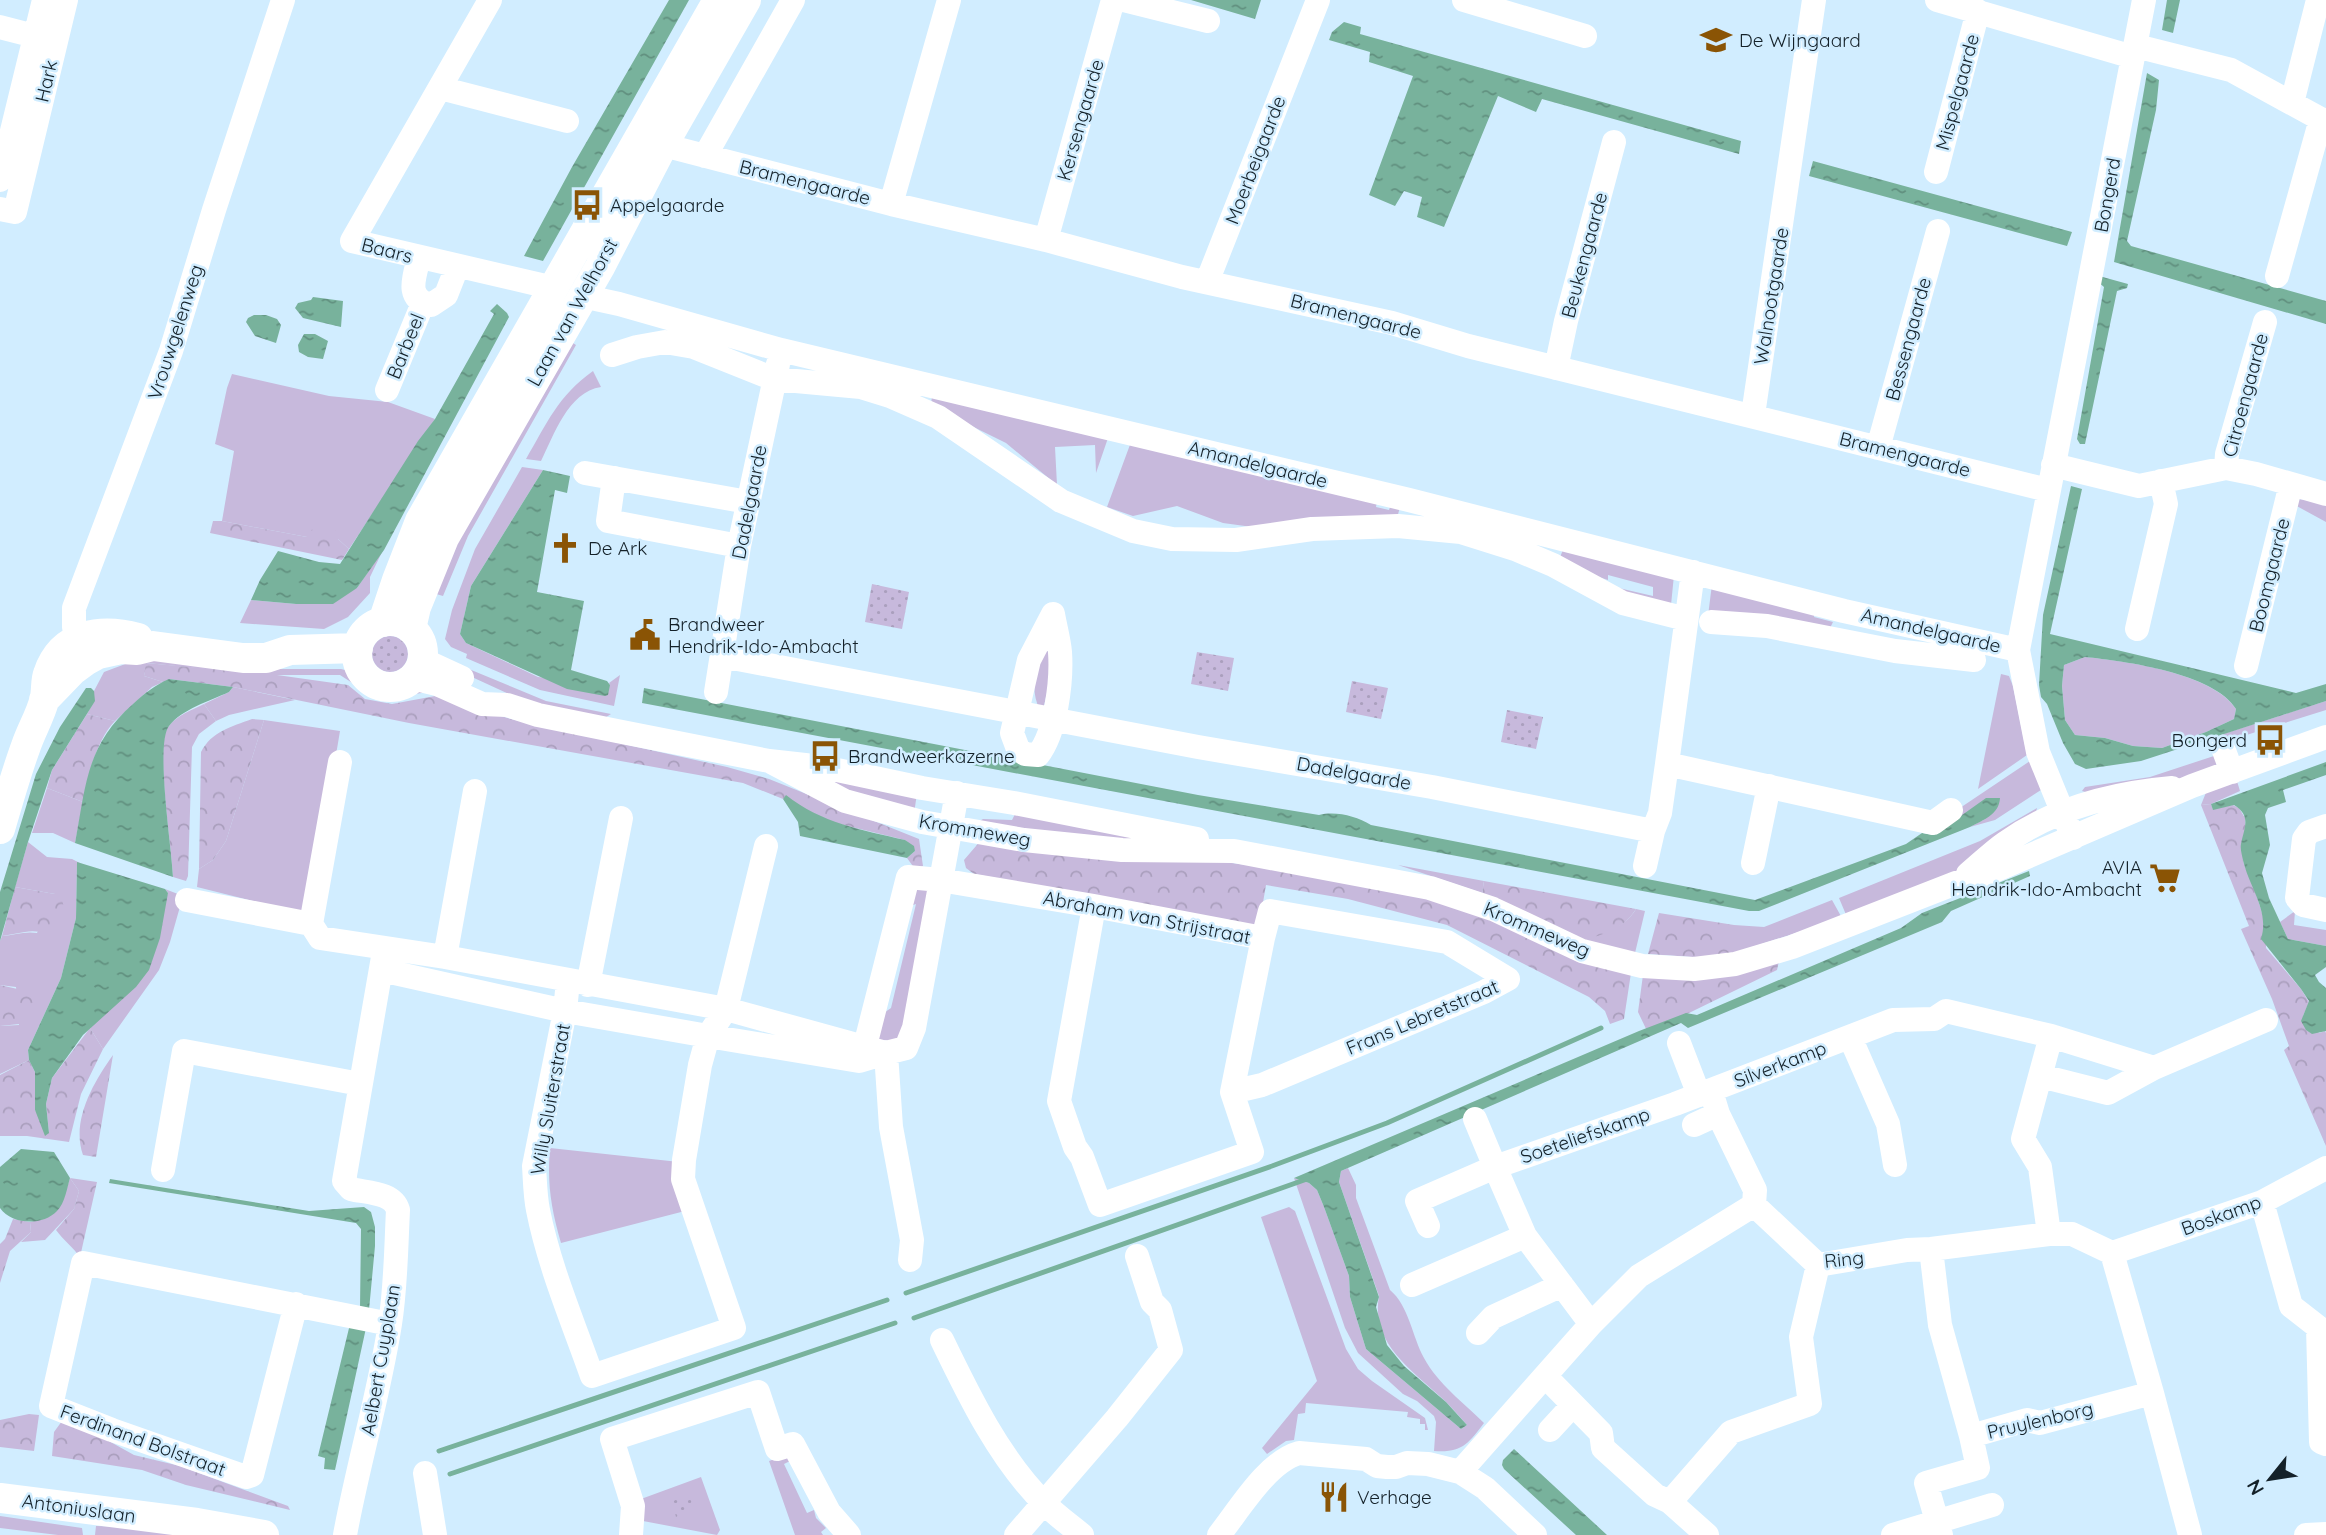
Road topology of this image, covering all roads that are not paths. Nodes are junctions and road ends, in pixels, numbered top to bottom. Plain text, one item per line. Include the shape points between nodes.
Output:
1 (44, 0) edge
2 (66, 0) edge
3 (282, 0) edge
4 (490, 0) edge
5 (718, 0) edge
6 (746, 0) edge
7 (793, 0) edge
8 (949, 0) edge
9 (1114, 0) edge
10 (1124, 0) edge
11 (1318, 0) edge
12 (1464, 0) edge
13 (1814, 0) edge
14 (1937, 0) edge
15 (2144, 0) edge
16 (2318, 0) edge
17 (1978, 11) junction
18 (1208, 21) dead end
19 (0, 27) edge
20 (1585, 36) dead end
21 (46, 39) junction
22 (2135, 51) junction
23 (440, 88) junction
24 (2292, 103) junction
25 (2324, 120) edge
26 (567, 121) dead end
27 (1614, 142) dead end
28 (663, 145) junction
29 (705, 156) junction
30 (11, 167) edge
31 (1936, 172) dead end
32 (891, 204) junction
33 (7, 211) edge
34 (1938, 231) dead end
35 (1046, 240) junction
36 (419, 258) junction
37 (457, 267) junction
38 (2277, 276) dead end
39 (1207, 282) junction
40 (554, 288) junction
41 (582, 296) junction
42 (423, 303) junction
43 (671, 318) junction
44 (2264, 322) dead end
45 (665, 342) junction
46 (781, 349) junction
47 (612, 355) dead end
48 (1556, 368) junction
49 (774, 379) junction
50 (387, 390) dead end
51 (1753, 415) junction
52 (1878, 448) junction
53 (2053, 465) junction
54 (2227, 468) junction
55 (585, 473) dead end
56 (614, 478) junction
57 (2161, 481) junction
58 (2291, 484) junction
59 (2048, 490) junction
60 (2326, 494) edge
61 (748, 502) junction
62 (739, 545) junction
63 (1693, 572) junction
64 (1844, 611) junction
65 (1686, 619) junction
66 (1711, 622) dead end
67 (397, 625) junction
68 (2137, 629) dead end
69 (1838, 638) junction
70 (82, 649) junction
71 (2018, 650) junction
72 (359, 656) junction
73 (722, 656) junction
74 (1974, 660) dead end
75 (2246, 666) dead end
76 (417, 669) junction
77 (716, 692) dead end
78 (1017, 711) junction
79 (1054, 719) junction
80 (2326, 737) edge
81 (2223, 748) dead end
82 (769, 761) junction
83 (340, 762) dead end
84 (1668, 764) junction
85 (2232, 772) junction
86 (7, 785) edge
87 (1769, 786) junction
88 (2192, 786) junction
89 (475, 791) dead end
90 (957, 793) junction
91 (1951, 810) dead end
92 (2062, 814) junction
93 (621, 818) dead end
94 (951, 826) junction
95 (2326, 826) edge
96 (0, 829) edge
97 (1653, 831) junction
98 (2073, 838) junction
99 (766, 846) dead end
100 (1234, 851) junction
101 (1753, 863) dead end
102 (1645, 866) dead end
103 (940, 880) junction
104 (1956, 883) junction
105 (187, 900) dead end
106 (1094, 906) junction
107 (2326, 910) edge
108 (311, 924) junction
109 (1263, 938) junction
110 (445, 957) junction
111 (383, 960) junction
112 (578, 983) junction
113 (726, 1009) junction
114 (565, 1011) junction
115 (2266, 1020) dead end
116 (708, 1036) junction
117 (2051, 1036) junction
118 (1850, 1037) junction
119 (1679, 1043) dead end
120 (876, 1050) junction
121 (2154, 1068) junction
122 (2042, 1076) junction
123 (360, 1084) junction
124 (1705, 1093) junction
125 (1235, 1101) junction
126 (1675, 1104) joint
127 (1718, 1114) junction
128 (1475, 1119) dead end
129 (1695, 1125) dead end
130 (1895, 1165) dead end
131 (1495, 1167) junction
132 (2326, 1168) edge
133 (163, 1170) dead end
134 (2262, 1202) junction
135 (1754, 1205) junction
136 (1428, 1226) dead end
137 (2049, 1234) junction
138 (1525, 1236) junction
139 (1931, 1249) junction
140 (2112, 1253) junction
141 (1137, 1256) dead end
142 (910, 1260) dead end
143 (1818, 1265) junction
144 (1412, 1285) dead end
145 (1562, 1285) junction
146 (296, 1304) junction
147 (390, 1324) junction
148 (1591, 1324) junction
149 (2322, 1327) edge
150 (1478, 1333) dead end
151 (942, 1340) dead end
152 (1546, 1377) junction
153 (2152, 1392) junction
154 (1573, 1405) junction
155 (1550, 1430) dead end
156 (1971, 1436) junction
157 (2326, 1444) edge
158 (1460, 1472) junction
159 (425, 1473) dead end
160 (1, 1497) edge
161 (1670, 1502) junction
162 (1045, 1504) junction
163 (1992, 1505) dead end
164 (209, 1529) edge
165 (1940, 1529) edge
166 (1520, 1530) edge
167 (2326, 1534) edge
168 (264, 1535) edge
169 (345, 1535) edge
170 (435, 1535) edge
171 (631, 1535) edge
172 (849, 1535) edge
173 (1016, 1535) edge
174 (1083, 1535) edge
175 (1219, 1535) edge
176 (1707, 1535) edge
177 (1893, 1535) edge
178 (2190, 1535) edge
179 (2306, 1535) edge

1 - 21 street, Hark
2 - 21 street, Hark
3 - 70 street, Vrouwgelenweg via 171,351 74,608
4 - 23 street, Baars
5 - 40 main road, Laan van Welhorst
6 - 28 main road, Laan van Welhorst
7 - 29 street
8 - 32 street
9 - 35 street, Kersengaarde
10 - 18 street
11 - 39 street, Moerbeigaarde
12 - 20 street
13 - 51 street, Walnootgaarde
14 - 17 street, Mispelgaarde
15 - 22 street, Bongerd
16 - 24 street
17 - 22 street, Mispelgaarde
17 - 31 street, Mispelgaarde
19 - 21 street
21 - 30 street, Hark
22 - 24 street, Mispelgaarde via 2231,70
22 - 53 street, Bongerd
23 - 26 street
23 - 36 street, Baars via 352,241
24 - 25 street, Mispelgaarde
25 - 38 street
27 - 48 street, Beukengaarde
28 - 29 street, Bramengaarde
28 - 41 main road, Laan van Welhorst
29 - 32 street, Bramengaarde
30 - 33 street, Hark
32 - 35 street, Bramengaarde
34 - 52 street, Bessengaarde
35 - 39 street, Bramengaarde
36 - 37 street, Baars
36 - 42 street, Barbeel via 412,288
37 - 40 street, Baars
37 - 42 street, Barbeel via 446,295 431,304
39 - 48 street, Bramengaarde via 1392,323
40 - 67 main road, Laan van Welhorst via 421,521 397,580
41 - 43 street, Amandelgaarde
41 - 67 main road, Laan van Welhorst via 444,538 421,594
42 - 50 street, Barbeel
43 - 45 street
43 - 46 street, Amandelgaarde
44 - 54 street, Citroengaarde
45 - 47 street
45 - 49 street via 694,347
46 - 49 street, Dadelgaarde
46 - 63 street, Amandelgaarde
48 - 51 street, Bramengaarde
49 - 61 street, Dadelgaarde
49 - 65 street via 861,387 923,409 1060,501 1133,531 1172,539 1236,540 1398,526 1461,532 1528,554 1623,603
51 - 52 street, Bramengaarde
52 - 59 street, Bramengaarde
53 - 57 street via 2139,486
53 - 59 street, Bongerd
54 - 57 street
54 - 58 street
55 - 56 street
56 - 61 street
56 - 62 street via 608,521
57 - 68 street via 2166,504
58 - 60 street
58 - 75 street, Boomgaarde
59 - 71 street, Bongerd
61 - 62 street, Dadelgaarde
62 - 73 street, Dadelgaarde
63 - 64 street, Amandelgaarde
63 - 65 street
64 - 69 street, Amandelgaarde
64 - 71 street, Amandelgaarde
65 - 84 street
66 - 69 street, Amandelgaarde
67 - 72 main road via 367,631
67 - 76 main road via 421,643
69 - 74 street, Amandelgaarde via 1895,651
70 - 72 main road via 108,652 153,646 266,658 290,667
70 - 86 main road via 72,671 44,700
71 - 92 street, Bongerd via 2038,752
72 - 76 main road via 368,678 381,685 395,687
73 - 77 street, Dadelgaarde
73 - 78 street, Dadelgaarde
76 - 82 street, Krommeweg via 437,684 482,704 507,705
78 - 79 street, Dadelgaarde
78 - 79 street via 1012,733 1018,749 1032,756 1046,745
78 - 79 street via 1029,660 1053,614 1060,653
79 - 97 street, Dadelgaarde
80 - 85 street, Krommeweg
81 - 85 street
82 - 90 street, Krommeweg
82 - 94 street, Krommeweg via 845,801
83 - 108 street
84 - 87 street
84 - 97 street
85 - 88 street, Krommeweg
86 - 96 main road
87 - 91 street via 1933,823
87 - 101 street
88 - 92 street, Krommeweg via 2114,795
88 - 98 street, Krommeweg
89 - 110 street
90 - 94 street
90 - 100 street, Krommeweg via 1199,839
92 - 98 street, Bongerd
92 - 104 street, Krommeweg via 2005,843
93 - 112 street, Willy Sluiterstraat
94 - 100 street, Krommeweg via 1024,840 1122,849
94 - 103 street
95 - 107 street via 2304,839 2297,898 2303,905
97 - 102 street
98 - 104 street, Krommeweg
99 - 113 street
100 - 104 street, Krommeweg via 1430,888 1493,909 1552,939 1607,958 1665,968 1735,964 1792,947
103 - 106 street, Abraham van Strijstraat
103 - 120 street via 914,1028 906,1048
103 - 120 street via 908,877
105 - 108 street
106 - 109 street, Abraham van Strijstraat
106 - 125 street via 1059,1101 1100,1205 1252,1152
108 - 111 street via 320,938
109 - 125 street, Abraham van Strijstraat
109 - 125 street, Frans Lebretstraat via 1270,911 1447,942 1508,979 1262,1085
110 - 111 street
110 - 112 street
111 - 114 street
111 - 123 street, Aelbert Cuyplaan
112 - 113 street
112 - 114 street, Willy Sluiterstraat
113 - 116 street
113 - 120 street
114 - 116 street
114 - 116 street, Willy Sluiterstraat via 534,1166 537,1208 592,1377 734,1328 683,1179
115 - 121 street
116 - 120 street via 859,1061
117 - 118 street, Silverkamp via 1945,1011 1934,1019 1893,1020
117 - 121 street, Silverkamp
117 - 122 street
118 - 124 street, Silverkamp
118 - 130 street, Silverkamp via 1888,1124
119 - 124 street, Silverkamp
120 - 142 street via 912,1240
121 - 122 street via 2108,1093
122 - 137 street via 2023,1139 2040,1167
123 - 133 street via 184,1051
123 - 147 street, Aelbert Cuyplaan via 344,1181 351,1189 396,1203
124 - 126 street, Silverkamp
124 - 127 street, Silverkamp
126 - 131 street, Soeteliefskamp
127 - 129 street
127 - 135 street, Silverkamp via 1755,1190
128 - 131 street, Soeteliefskamp
131 - 136 street, Soeteliefskamp via 1417,1201
131 - 138 street, Soeteliefskamp
132 - 134 street, Boskamp
134 - 140 street, Boskamp
134 - 149 street via 2291,1306
135 - 143 street, Ring
135 - 148 street via 1639,1276
137 - 139 street, Ring
137 - 140 street, Ring via 2072,1234
138 - 144 street
138 - 145 street, Soeteliefskamp
139 - 143 street, Ring
139 - 156 street via 1940,1325
140 - 153 street
141 - 162 street via 1171,1350
143 - 161 street via 1801,1337 1810,1404 1731,1432
145 - 148 street, Soeteliefskamp
145 - 150 street via 1493,1317
146 - 146 street, Ferdinand Bolstraat via 83,1263 51,1406 246,1477 252,1475
146 - 147 street, Ferdinand Bolstraat
147 - 169 street, Aelbert Cuyplaan
148 - 152 street
149 - 157 street via 2320,1441
151 - 162 street via 976,1409 1021,1477
152 - 154 street
152 - 158 street
153 - 156 street, Pruylenborg via 2040,1423 2027,1420
153 - 178 street
154 - 155 street
154 - 161 street via 1601,1433 1604,1448 1655,1496
156 - 165 street, Pruylenborg via 1978,1468 1926,1483
158 - 166 street via 1485,1488
158 - 175 street via 1429,1464 1387,1467 1366,1459 1299,1453 1274,1466
159 - 170 street
160 - 164 main road, Antoniuslaan
161 - 176 street
162 - 173 street
162 - 174 street
163 - 165 street
164 - 168 main road, Antoniuslaan
165 - 177 street
167 - 179 street
171 - 172 street via 634,1506 612,1439 758,1392 777,1448 793,1444 829,1512

